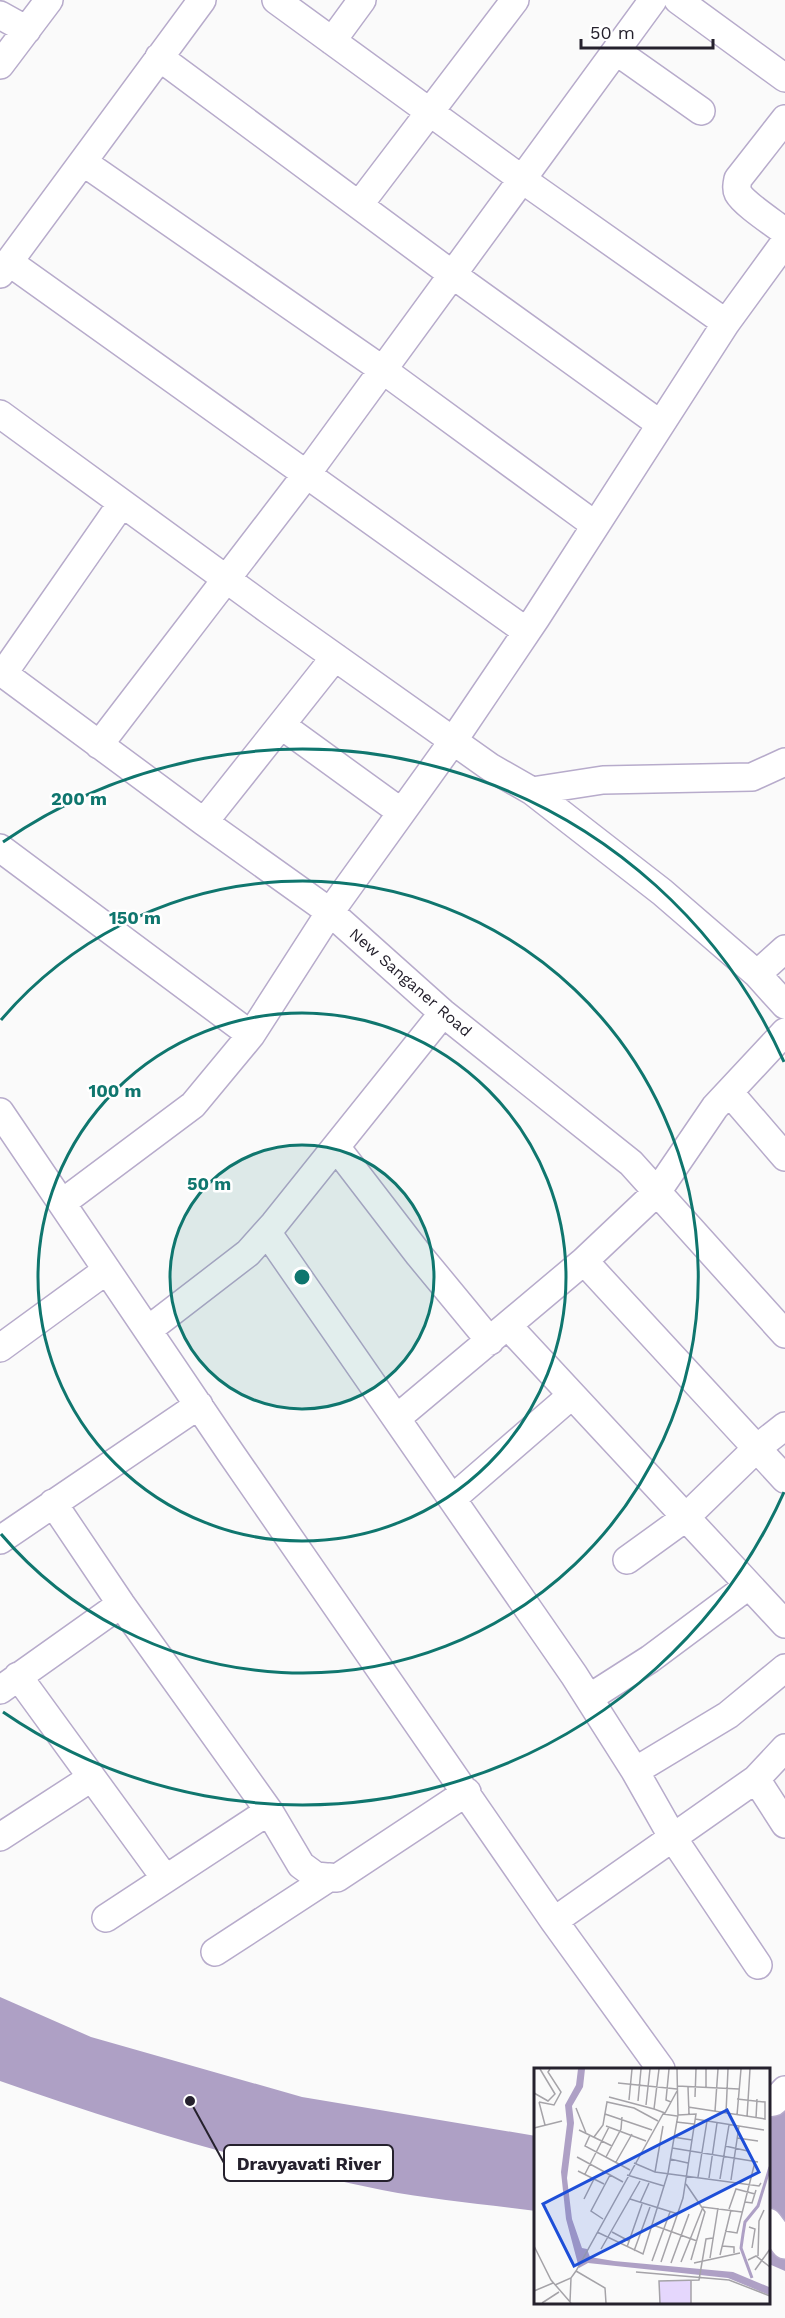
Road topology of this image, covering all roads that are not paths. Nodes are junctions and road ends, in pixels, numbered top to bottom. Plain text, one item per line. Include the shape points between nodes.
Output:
1 (49, 0) edge
2 (202, 0) edge
3 (276, 0) edge
4 (362, 0) edge
5 (515, 0) edge
6 (678, 0) edge
7 (644, 3) edge
8 (0, 15) edge
9 (27, 30) junction
10 (332, 40) junction
11 (616, 51) junction
12 (159, 57) junction
13 (0, 65) edge
14 (785, 78) edge
15 (701, 111) dead end
16 (431, 113) junction
17 (785, 119) edge
18 (83, 162) junction
19 (523, 180) junction
20 (359, 205) junction
21 (785, 232) edge
22 (785, 242) edge
23 (5, 268) edge
24 (453, 275) junction
25 (726, 323) junction
26 (383, 370) junction
27 (0, 414) edge
28 (660, 424) junction
29 (306, 475) junction
30 (122, 503) junction
31 (595, 525) junction
32 (226, 579) junction
33 (526, 632) junction
34 (335, 657) junction
35 (2, 673) edge
36 (281, 725) junction
37 (453, 741) junction
38 (99, 745) junction
39 (785, 762) edge
40 (532, 791) junction
41 (401, 812) junction
42 (204, 822) junction
43 (0, 848) edge
44 (330, 912) junction
45 (785, 949) edge
46 (757, 974) junction
47 (785, 1005) edge
48 (442, 1012) junction
49 (785, 1032) edge
50 (251, 1035) junction
51 (729, 1092) junction
52 (0, 1112) edge
53 (336, 1147) junction
54 (785, 1157) edge
55 (657, 1192) junction
56 (62, 1203) junction
57 (267, 1232) junction
58 (584, 1261) junction
59 (107, 1270) junction
60 (783, 1329) edge
61 (148, 1330) junction
62 (499, 1333) junction
63 (0, 1348) edge
64 (572, 1395) junction
65 (199, 1406) junction
66 (397, 1418) junction
67 (785, 1426) edge
68 (757, 1448) junction
69 (785, 1479) edge
70 (453, 1498) junction
71 (53, 1503) junction
72 (685, 1518) junction
73 (0, 1540) edge
74 (627, 1560) dead end
75 (748, 1586) junction
76 (121, 1604) junction
77 (785, 1624) edge
78 (785, 1668) edge
79 (9, 1683) edge
80 (589, 1698) junction
81 (785, 1748) edge
82 (635, 1771) junction
83 (92, 1778) junction
84 (756, 1779) junction
85 (466, 1792) junction
86 (269, 1811) junction
87 (785, 1824) edge
88 (0, 1838) edge
89 (673, 1838) junction
90 (330, 1877) junction
91 (165, 1878) junction
92 (106, 1918) dead end
93 (554, 1921) junction
94 (215, 1952) dead end
95 (758, 1965) dead end
96 (659, 2066) edge
97 (785, 2090) edge
98 (770, 2103) edge
99 (770, 2225) edge
100 (785, 2245) edge

1 - 9 street
2 - 12 street
3 - 10 street
4 - 10 street
5 - 16 street
6 - 14 street
7 - 11 street
8 - 9 street
9 - 13 street
10 - 16 street
11 - 15 street
11 - 19 street
12 - 18 street
12 - 20 street
16 - 19 street
16 - 20 street
17 - 21 street via 736,185 744,200
18 - 23 street
18 - 26 street
19 - 24 street
19 - 25 street
20 - 24 street
22 - 25 street
23 - 29 street
24 - 26 street
24 - 28 street
25 - 28 street
26 - 29 street
26 - 31 street
27 - 30 street
28 - 31 street
29 - 32 street
29 - 33 street
30 - 32 street
30 - 35 street
31 - 33 street
32 - 34 street
32 - 38 street
33 - 37 street
34 - 36 street
34 - 37 street
35 - 38 street, New Sanganer Road
36 - 41 street
36 - 42 street
37 - 40 street
37 - 41 street
38 - 42 street, New Sanganer Road
39 - 40 street via 752,777 603,780
40 - 46 street via 662,892
41 - 44 street
42 - 44 street, New Sanganer Road
43 - 50 street
44 - 48 street, New Sanganer Road
44 - 50 street
45 - 46 street
46 - 47 street
48 - 53 street
48 - 55 street, New Sanganer Road via 631,1163
49 - 51 street
50 - 56 street via 193,1105
51 - 54 street
51 - 55 street
52 - 56 street
53 - 57 street
53 - 62 street via 419,1255
55 - 58 street
55 - 60 street, New Sanganer Road
56 - 59 street
57 - 61 street via 248,1253
57 - 66 street
58 - 62 street
58 - 68 street
59 - 61 street
59 - 63 street
61 - 65 street
62 - 64 street
62 - 66 street
64 - 70 street
64 - 72 street
65 - 71 street
65 - 85 street
66 - 70 street
67 - 68 street
68 - 69 street
68 - 72 street
70 - 80 street
71 - 73 street
71 - 76 street
72 - 74 street
72 - 75 street
75 - 77 street
75 - 80 street via 670,1646
76 - 79 street
76 - 86 street
78 - 82 street via 729,1715
79 - 83 street
80 - 82 street
81 - 84 street
82 - 89 street
83 - 88 street
83 - 91 street
84 - 87 street
84 - 89 street
85 - 90 street via 337,1878
85 - 93 street
86 - 90 street via 301,1865 316,1876
86 - 91 street
89 - 93 street
89 - 95 street
90 - 94 street
91 - 92 street
93 - 96 street
97 - 98 street
99 - 100 street

